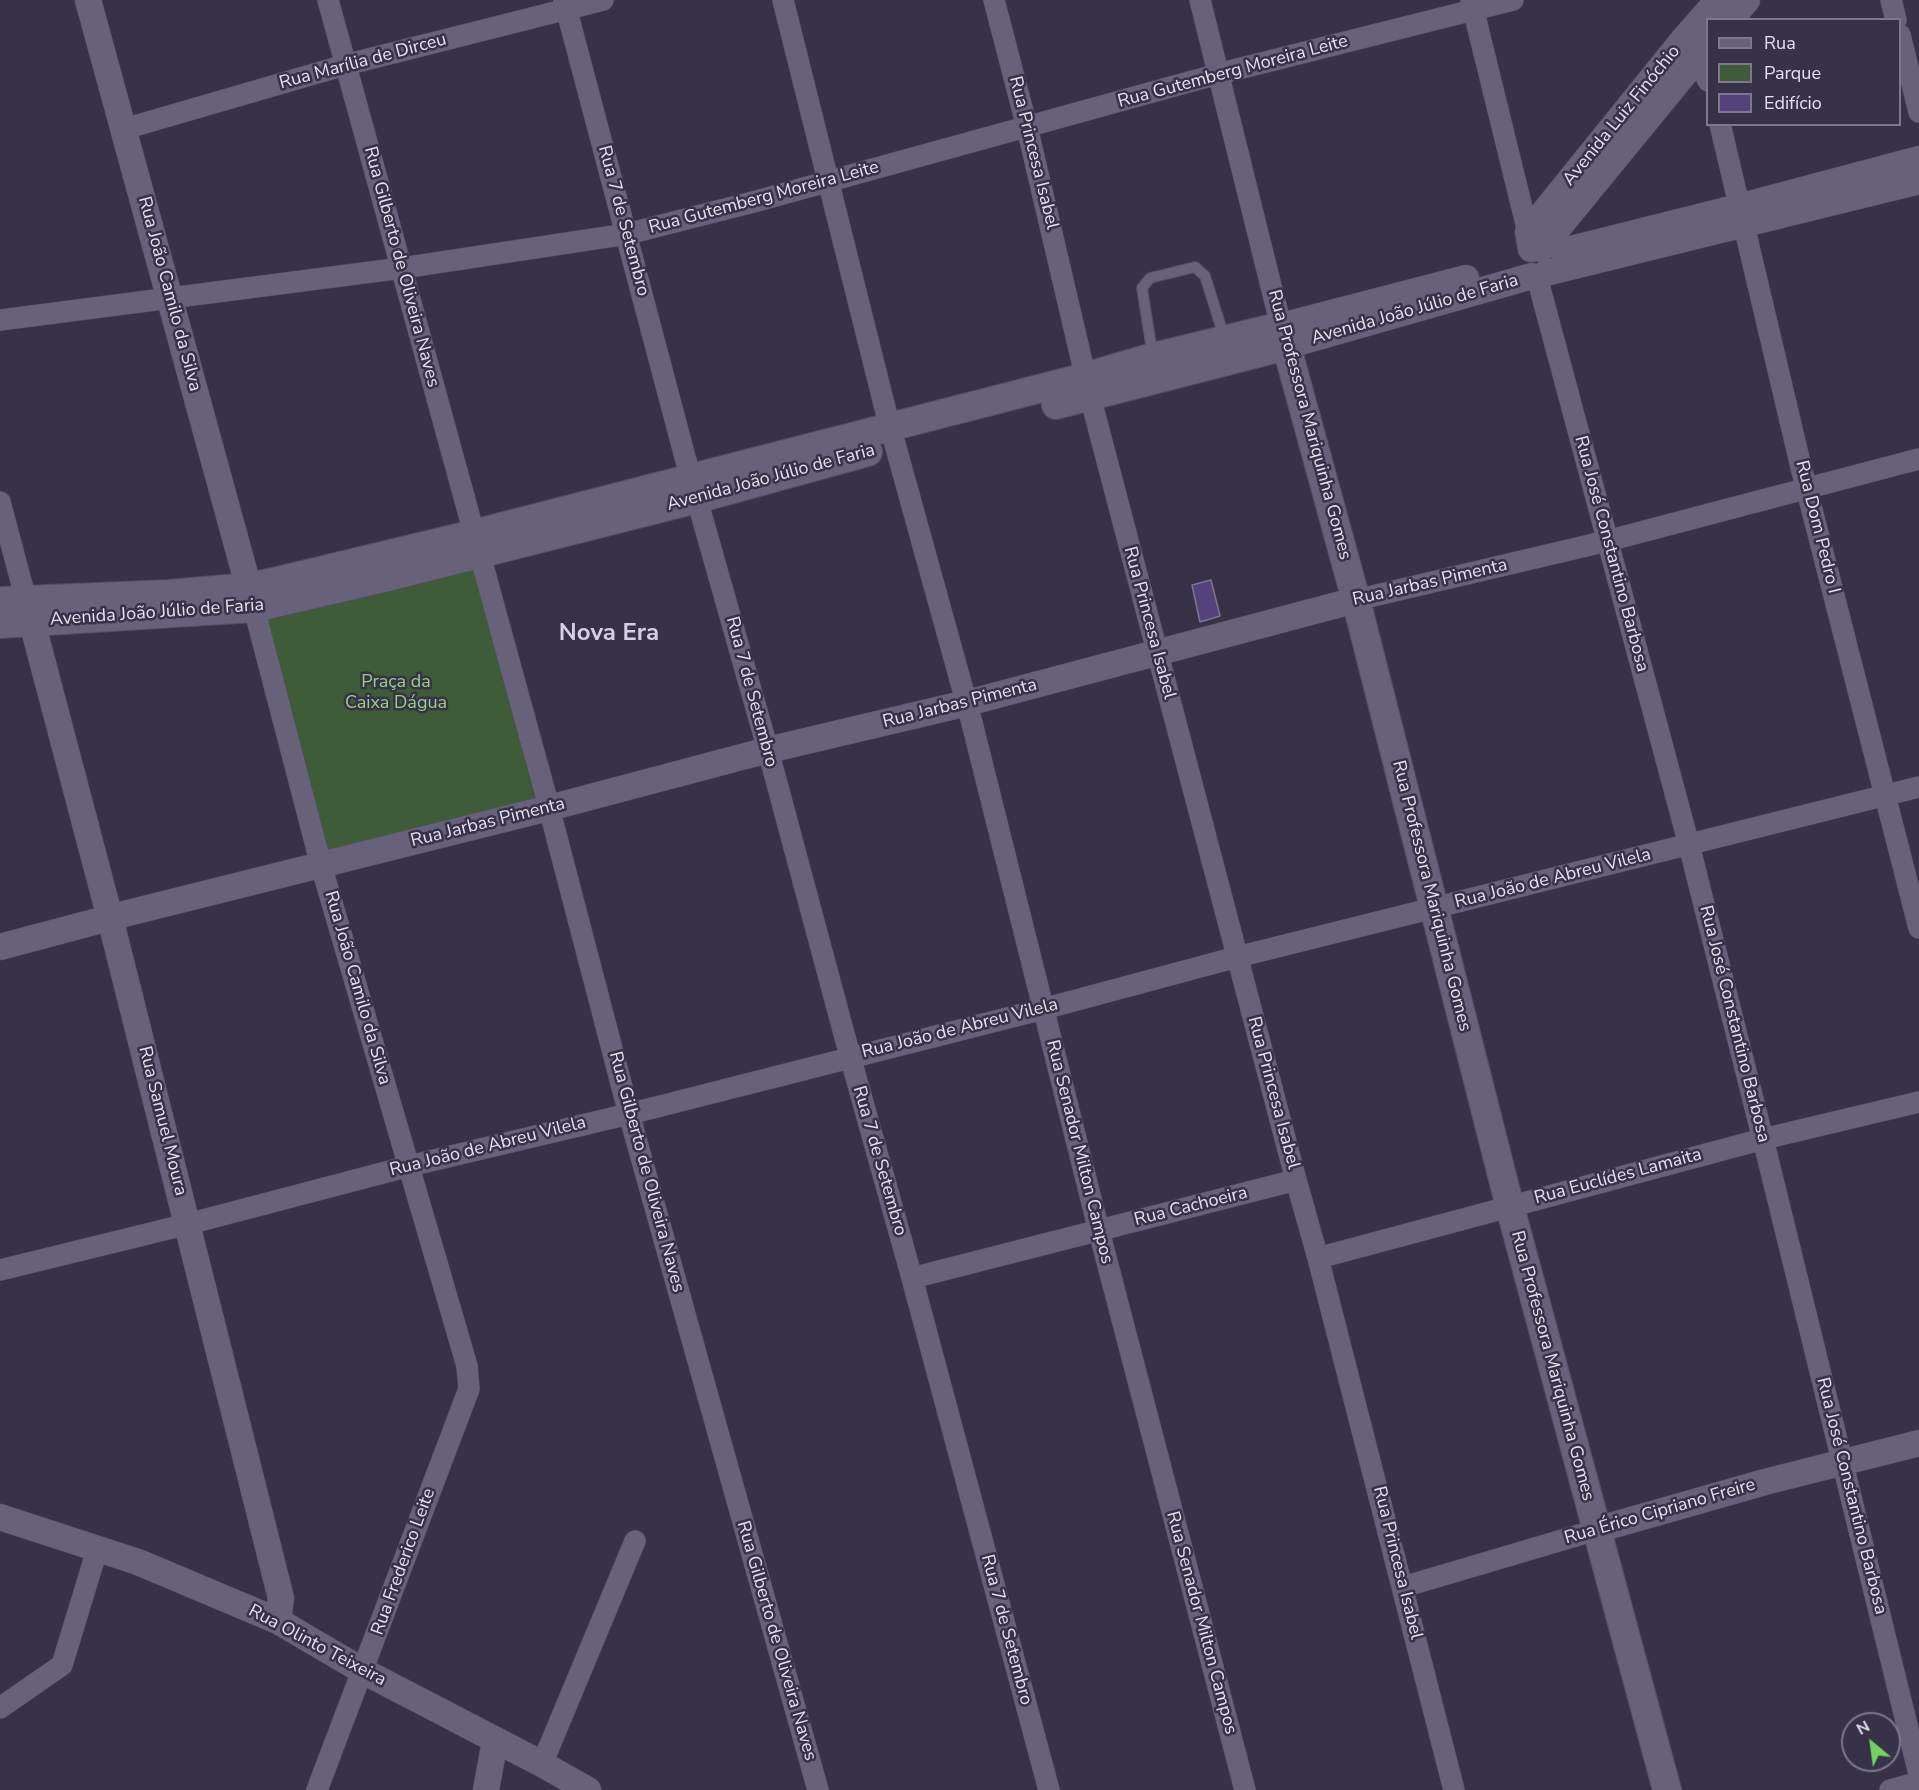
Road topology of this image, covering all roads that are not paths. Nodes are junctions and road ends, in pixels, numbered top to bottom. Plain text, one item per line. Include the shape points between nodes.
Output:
1 (88, 0) edge
2 (328, 0) edge
3 (603, 0) edge
4 (783, 0) edge
5 (994, 0) edge
6 (1200, 0) edge
7 (1513, 0) edge
8 (1718, 0) edge
9 (1747, 0) edge
10 (1891, 0) edge
11 (565, 4) edge
12 (1472, 5) edge
13 (1710, 18) edge
14 (1732, 18) edge
15 (1896, 18) edge
16 (1706, 26) edge
17 (1901, 43) edge
18 (1696, 48) edge
19 (345, 64) junction
20 (1218, 74) junction
21 (1706, 78) edge
22 (1919, 112) edge
23 (1719, 126) edge
24 (1028, 127) junction
25 (124, 129) junction
26 (1919, 159) edge
27 (1919, 181) edge
28 (828, 182) junction
29 (1740, 216) junction
30 (627, 234) junction
31 (1535, 259) junction
32 (402, 268) junction
33 (170, 299) junction
34 (0, 320) edge
35 (1283, 336) junction
36 (1226, 340) junction
37 (1153, 357) junction
38 (1088, 387) junction
39 (893, 436) junction
40 (1919, 459) edge
41 (694, 488) junction
42 (1807, 489) junction
43 (0, 502) edge
44 (1607, 541) junction
45 (476, 543) junction
46 (251, 598) junction
47 (1356, 600) junction
48 (19, 608) edge
49 (0, 624) edge
50 (1158, 654) junction
51 (967, 704) junction
52 (768, 750) junction
53 (1919, 787) edge
54 (1886, 796) junction
55 (549, 808) junction
56 (1689, 845) junction
57 (321, 865) junction
58 (1433, 910) junction
59 (110, 918) junction
60 (1919, 928) edge
61 (0, 947) edge
62 (1237, 957) junction
63 (1043, 1009) junction
64 (850, 1056) junction
65 (1919, 1102) edge
66 (629, 1114) junction
67 (1763, 1139) junction
68 (409, 1166) junction
69 (1296, 1180) junction
70 (1510, 1207) junction
71 (188, 1224) junction
72 (1099, 1231) junction
73 (1318, 1258) junction
74 (0, 1270) edge
75 (912, 1278) junction
76 (467, 1366) joint
77 (1919, 1443) edge
78 (1843, 1461) junction
79 (0, 1517) edge
80 (1596, 1530) junction
81 (635, 1541) dead end
82 (97, 1550) junction
83 (1403, 1587) junction
84 (278, 1621) junction
85 (363, 1671) junction
86 (0, 1708) edge
87 (495, 1741) junction
88 (542, 1764) junction
89 (1919, 1774) edge
90 (1919, 1782) edge
91 (583, 1789) edge
92 (317, 1790) edge
93 (486, 1790) edge
94 (818, 1790) edge
95 (1048, 1790) edge
96 (1245, 1790) edge
97 (1454, 1790) edge
98 (1667, 1790) edge
99 (1890, 1790) edge

1 - 25 street, Rua João Camilo da Silva
2 - 19 street, Rua Gilberto de Oliveira Naves
3 - 11 street, Rua Marília de Dirceu
4 - 28 street, Rua Senador Milton Campos
5 - 24 street, Rua Princesa Isabel
6 - 20 street, Rua Professora Mariquinha Gomes
7 - 12 street, Rua Gutemberg Moreira Leite
8 - 13 street, Avenida Luiz Finóchio
9 - 14 street
10 - 15 street
11 - 19 street, Rua Marília de Dirceu
11 - 30 street, Rua 7 de Setembro
12 - 20 street, Rua Gutemberg Moreira Leite
12 - 31 street, Rua José Constantino Barbosa
16 - 18 street, Avenida Luiz Finóchio
17 - 22 street
18 - 21 street
18 - 31 street, Avenida Luiz Finóchio via 1605,152
19 - 25 street, Rua Marília de Dirceu
19 - 32 street, Rua Gilberto de Oliveira Naves
20 - 24 street, Rua Gutemberg Moreira Leite
20 - 35 street, Rua Professora Mariquinha Gomes
23 - 29 street, Rua Dom Pedro I
24 - 28 street, Rua Gutemberg Moreira Leite
24 - 38 street, Rua Princesa Isabel
25 - 33 street, Rua João Camilo da Silva
26 - 29 street, Avenida João Júlio de Faria
27 - 29 street, Avenida João Júlio de Faria
28 - 30 street, Rua Gutemberg Moreira Leite
28 - 39 street, Rua Senador Milton Campos
29 - 31 street, Avenida João Júlio de Faria via 1647,239
29 - 42 street, Rua Dom Pedro I
30 - 32 street, Rua Gutemberg Moreira Leite
30 - 41 street, Rua 7 de Setembro
31 - 35 street, Avenida João Júlio de Faria
31 - 44 street, Rua José Constantino Barbosa
32 - 33 street, Rua Gutemberg Moreira Leite
32 - 45 street, Rua Gilberto de Oliveira Naves
33 - 34 street, Rua Gutemberg Moreira Leite
33 - 46 street, Rua João Camilo da Silva
35 - 36 main road, Avenida João Júlio de Faria
35 - 38 main road, Avenida João Júlio de Faria
35 - 47 main road, Rua Professora Mariquinha Gomes
36 - 37 main road, Avenida João Júlio de Faria
36 - 37 lane via 1205,276 1195,267 1150,278 1142,288
37 - 38 main road, Avenida João Júlio de Faria
38 - 39 main road, Avenida João Júlio de Faria
38 - 50 street, Rua Princesa Isabel
39 - 41 main road, Avenida João Júlio de Faria
39 - 51 street, Rua Senador Milton Campos
40 - 42 street, Rua Jarbas Pimenta
41 - 45 main road, Avenida João Júlio de Faria
41 - 52 street, Rua 7 de Setembro
42 - 44 street, Rua Jarbas Pimenta
42 - 54 street, Rua Dom Pedro I
43 - 48 street, Rua Samuel Moura
44 - 47 street, Rua Jarbas Pimenta
44 - 56 street, Rua José Constantino Barbosa
45 - 46 main road, Avenida João Júlio de Faria
45 - 55 street, Rua Gilberto de Oliveira Naves
46 - 48 main road, Avenida João Júlio de Faria
46 - 57 street, Rua João Camilo da Silva
47 - 50 street, Rua Jarbas Pimenta
47 - 58 main road, Rua Professora Mariquinha Gomes
48 - 49 main road, Avenida João Júlio de Faria
48 - 59 street, Rua Samuel Moura
50 - 51 street, Rua Jarbas Pimenta
50 - 62 street, Rua Princesa Isabel
51 - 52 street, Rua Jarbas Pimenta
51 - 63 street, Rua Senador Milton Campos
52 - 55 street, Rua Jarbas Pimenta
52 - 64 street, Rua 7 de Setembro
53 - 54 street, Rua João de Abreu Vilela
54 - 56 street, Rua João de Abreu Vilela
54 - 60 street, Rua Dom Pedro I
55 - 57 street, Rua Jarbas Pimenta
55 - 66 street, Rua Gilberto de Oliveira Naves
56 - 58 street, Rua João de Abreu Vilela
56 - 67 street, Rua José Constantino Barbosa
57 - 59 street, Rua Jarbas Pimenta
57 - 68 street, Rua João Camilo da Silva
58 - 62 street, Rua João de Abreu Vilela
58 - 70 main road, Rua Professora Mariquinha Gomes
59 - 61 street, Rua Jarbas Pimenta
59 - 71 street, Rua Samuel Moura
62 - 63 street, Rua João de Abreu Vilela
62 - 69 street, Rua Princesa Isabel
63 - 64 street, Rua João de Abreu Vilela
63 - 72 street, Rua Senador Milton Campos
64 - 66 street, Rua João de Abreu Vilela
64 - 75 street, Rua 7 de Setembro
65 - 67 street, Rua Euclídes Lamaita
66 - 68 street, Rua João de Abreu Vilela
66 - 94 street, Rua Gilberto de Oliveira Naves
67 - 70 street, Rua Euclídes Lamaita
67 - 78 street, Rua José Constantino Barbosa
68 - 71 street, Rua João de Abreu Vilela
68 - 76 street, Rua João Camilo da Silva
69 - 72 street, Rua Cachoeira
69 - 73 street, Rua Princesa Isabel
70 - 73 street, Rua Euclídes Lamaita
70 - 80 main road, Rua Professora Mariquinha Gomes
71 - 74 street, Rua João de Abreu Vilela
71 - 84 street, Rua Samuel Moura via 281,1598
72 - 75 street, Rua Cachoeira
72 - 96 street, Rua Senador Milton Campos
73 - 83 street, Rua Princesa Isabel
75 - 95 street, Rua 7 de Setembro
76 - 85 street, Rua Frederico Leite via 469,1389
77 - 78 street, Rua Érico Cipriano Freire
78 - 80 street, Rua Érico Cipriano Freire
78 - 89 street, Rua José Constantino Barbosa
79 - 82 street, Rua Olinto Teixeira
80 - 83 street, Rua Érico Cipriano Freire
80 - 98 main road, Rua Professora Mariquinha Gomes
81 - 88 street
82 - 84 street, Rua Olinto Teixeira via 148,1566
82 - 86 street via 62,1665
83 - 97 street, Rua Princesa Isabel
84 - 85 street, Rua Olinto Teixeira
85 - 87 street, Rua Olinto Teixeira
85 - 92 street, Rua Frederico Leite
87 - 88 street, Rua Olinto Teixeira
87 - 93 street
88 - 91 street, Rua Olinto Teixeira
90 - 99 street

